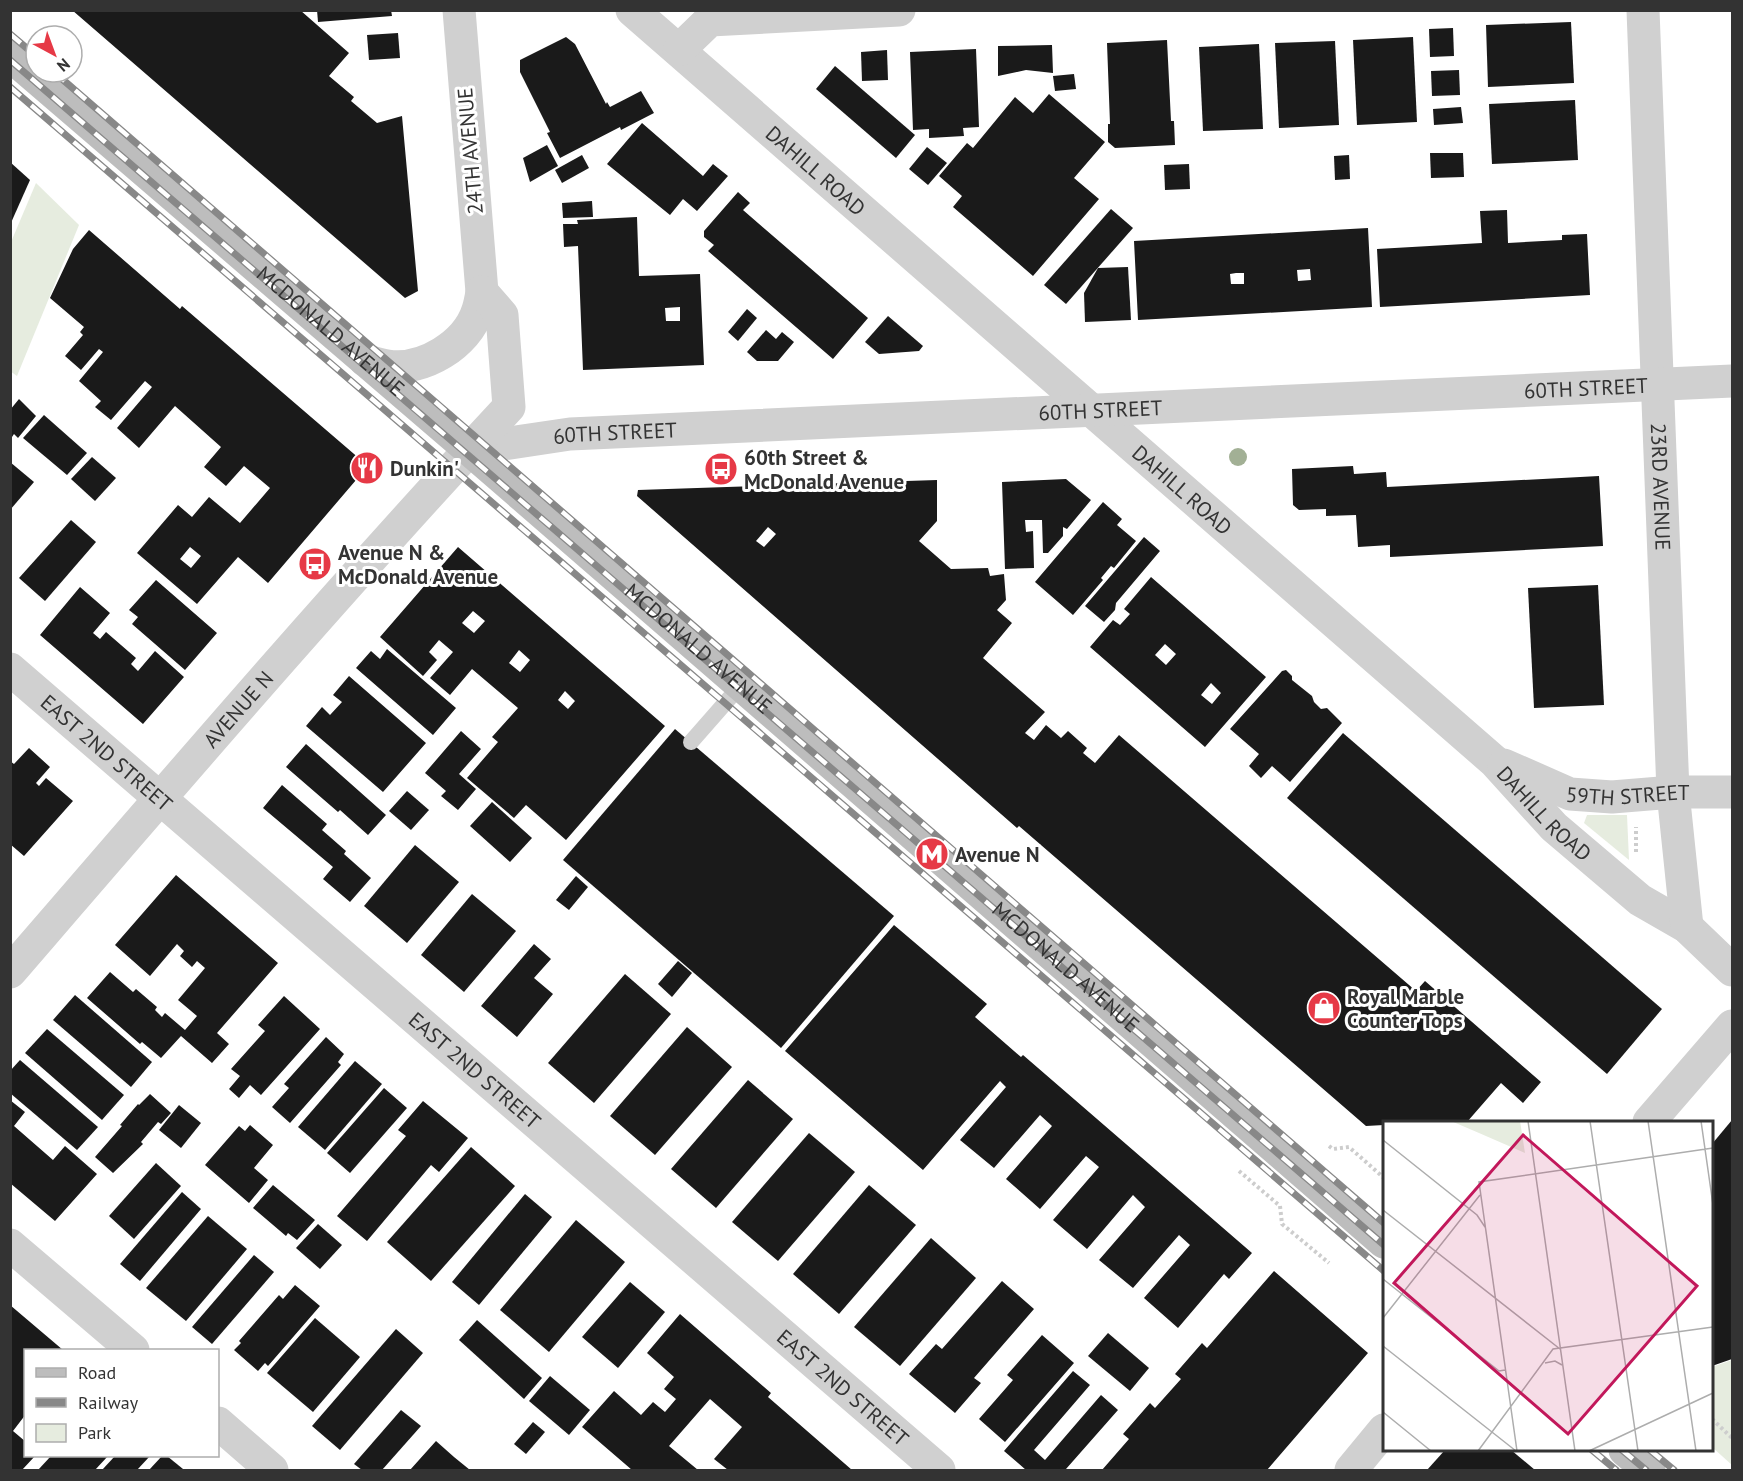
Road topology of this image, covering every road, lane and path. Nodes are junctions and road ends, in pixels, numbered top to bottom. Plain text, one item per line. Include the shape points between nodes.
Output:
1 (459, 10) edge
2 (632, 10) edge
3 (899, 10) edge
4 (1643, 10) edge
5 (679, 50) junction
6 (10, 56) edge
7 (482, 292) junction
8 (365, 360) junction
9 (1732, 381) edge
10 (1658, 384) junction
11 (1092, 410) junction
12 (469, 449) junction
13 (10, 669) edge
14 (741, 685) junction
15 (691, 742) dead end
16 (1494, 761) junction
17 (1673, 792) junction
18 (1732, 792) edge
19 (160, 798) junction
20 (1636, 820) dead end
21 (1636, 859) dead end
22 (1687, 927) junction
23 (1732, 970) edge
24 (10, 972) edge
25 (1732, 1026) edge
26 (1650, 1121) edge
27 (1333, 1149) dead end
28 (1239, 1171) dead end
29 (1383, 1177) edge
30 (1383, 1241) edge
31 (10, 1245) edge
32 (1329, 1263) dead end
33 (132, 1349) edge
34 (1713, 1420) edge
35 (219, 1424) edge
36 (1383, 1431) edge
37 (1732, 1438) edge
38 (1627, 1451) edge
39 (272, 1470) edge
40 (939, 1470) edge
41 (1351, 1470) edge
42 (1649, 1470) edge

1 - 7 street, 24TH AVENUE
2 - 5 street, DAHILL ROAD
3 - 5 street via 710,20
4 - 10 street, 23RD AVENUE
5 - 11 street, DAHILL ROAD
6 - 8 main road, MCDONALD AVENUE
7 - 8 street, 24TH AVENUE via 478,312 469,327 440,354 404,367
7 - 12 street via 502,315 509,407
8 - 12 main road, MCDONALD AVENUE
9 - 10 street, 60TH STREET
10 - 11 street, 60TH STREET
10 - 17 street, 23RD AVENUE
11 - 12 street, 60TH STREET via 570,434
11 - 16 street, DAHILL ROAD
12 - 14 main road, MCDONALD AVENUE
12 - 19 street, AVENUE N
13 - 19 street, EAST 2ND STREET
14 - 15 lane
14 - 30 main road, MCDONALD AVENUE
16 - 17 street, 59TH STREET via 1570,794 1612,797
16 - 22 street, DAHILL ROAD via 1554,827 1640,900
17 - 18 street, 59TH STREET
17 - 22 street, 23RD AVENUE
19 - 24 street, AVENUE N
19 - 40 street, EAST 2ND STREET
20 - 21 path
22 - 23 street, DAHILL ROAD
25 - 26 street
27 - 29 path via 1349,1147
28 - 32 path via 1280,1206 1282,1224
31 - 33 street
34 - 37 path
35 - 39 street
36 - 41 street
38 - 42 main road

